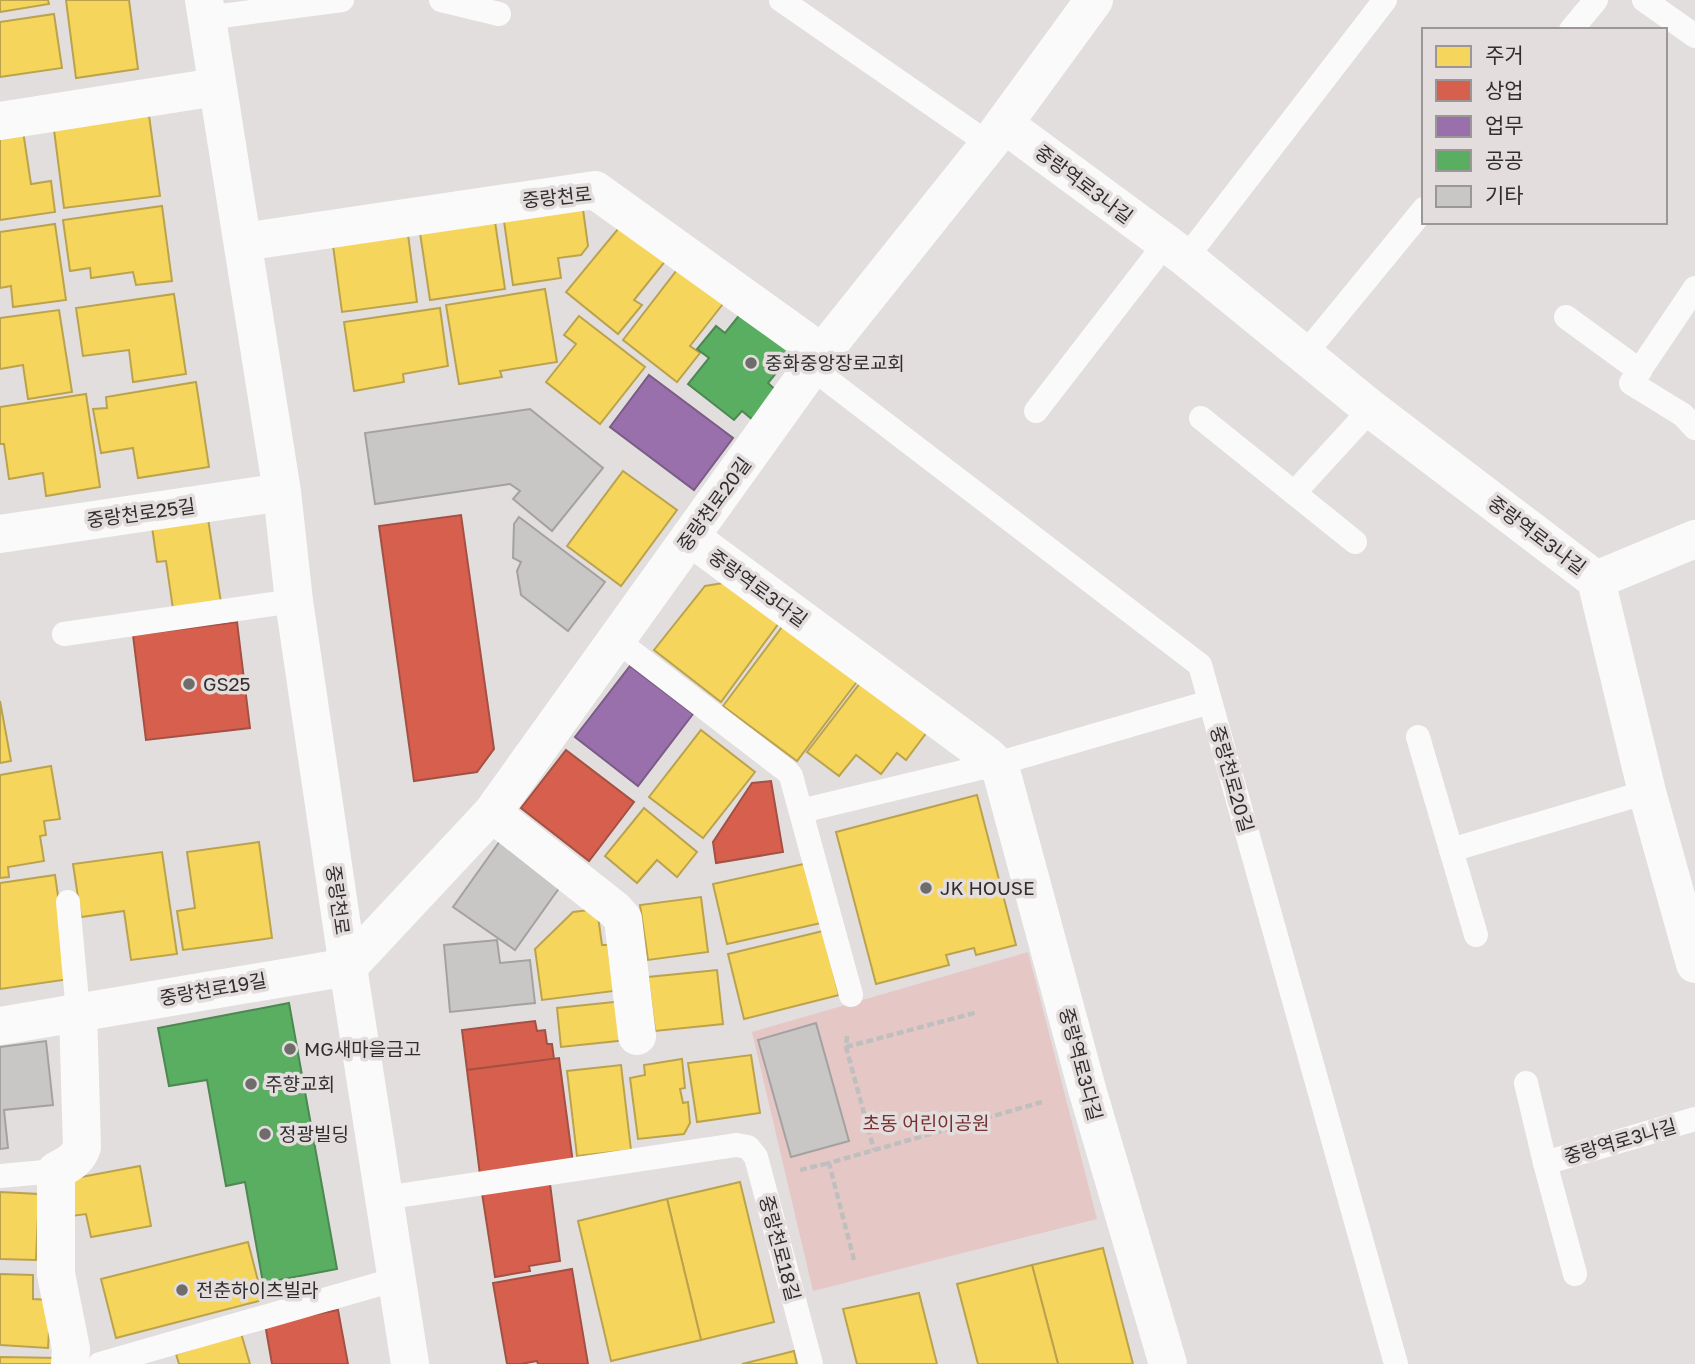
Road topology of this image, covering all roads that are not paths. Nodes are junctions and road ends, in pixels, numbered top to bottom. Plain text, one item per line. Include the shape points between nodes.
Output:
1 (342, 0) edge
2 (441, 0) edge
3 (781, 0) edge
4 (1094, 0) edge
5 (1385, 0) edge
6 (1596, 0) edge
7 (1644, 0) edge
8 (205, 9) edge
9 (499, 14) dead end
10 (1573, 28) edge
11 (1695, 36) edge
12 (216, 87) junction
13 (0, 121) edge
14 (997, 134) junction
15 (1422, 211) edge
16 (243, 242) junction
17 (1175, 251) junction
18 (1695, 288) edge
19 (1566, 317) dead end
20 (1305, 354) junction
21 (817, 360) junction
22 (1640, 371) junction
23 (1371, 409) junction
24 (1036, 411) dead end
25 (1201, 418) dead end
26 (1695, 428) edge
27 (282, 492) junction
28 (1294, 493) junction
29 (0, 534) edge
30 (690, 537) junction
31 (1695, 539) edge
32 (1355, 542) dead end
33 (1596, 580) junction
34 (294, 601) junction
35 (64, 634) dead end
36 (615, 639) junction
37 (1210, 702) junction
38 (1418, 737) dead end
39 (996, 764) junction
40 (1647, 792) junction
41 (801, 811) junction
42 (492, 813) junction
43 (1451, 850) junction
44 (68, 902) dead end
45 (1476, 935) dead end
46 (1695, 964) edge
47 (348, 967) junction
48 (851, 995) road end
49 (78, 1012) junction
50 (0, 1026) edge
51 (637, 1036) dead end
52 (1526, 1083) dead end
53 (1695, 1119) edge
54 (1545, 1163) junction
55 (56, 1171) junction
56 (0, 1177) edge
57 (384, 1198) junction
58 (1575, 1274) dead end
59 (397, 1279) junction
60 (70, 1364) edge
61 (100, 1364) edge
62 (410, 1364) edge
63 (811, 1364) edge
64 (1168, 1364) edge
65 (1396, 1364) edge

1 - 8 lane, 중랑천로
2 - 9 lane
3 - 14 lane
4 - 14 street, 중랑천로20길
5 - 17 lane
6 - 10 lane
7 - 11 lane
8 - 12 street, 중랑천로
12 - 13 street
12 - 16 street, 중랑천로
14 - 17 street, 중랑역로3나길
14 - 21 street, 중랑천로20길
15 - 20 lane
16 - 21 street, 중랑천로 via 595,190
16 - 27 street, 중랑천로
17 - 20 street, 중랑역로3나길
17 - 24 lane
18 - 22 lane
19 - 22 lane
20 - 23 street, 중랑역로3나길
21 - 30 street, 중랑천로20길
21 - 37 lane, 중랑천로20길 via 1200,665
22 - 26 lane via 1631,383 1683,415
23 - 28 lane
23 - 33 street, 중랑역로3나길
25 - 28 lane
27 - 29 street, 중랑천로25길
27 - 34 street, 중랑천로
28 - 32 lane
30 - 36 street, 중랑천로20길
30 - 39 street, 중랑역로3다길
31 - 33 street
33 - 40 street, 중랑역로3나길
34 - 35 lane
34 - 47 street, 중랑천로
36 - 41 lane via 787,771
36 - 42 street, 중랑천로20길
37 - 39 lane
37 - 65 lane, 중랑천로20길
38 - 43 lane
39 - 41 lane
39 - 64 street, 중랑역로3다길
40 - 43 lane
40 - 46 street, 중랑역로3나길
41 - 48 lane
42 - 47 street, 중랑천로20길
42 - 51 street via 623,919
43 - 45 lane
44 - 49 lane
47 - 49 street, 중랑천로19길
47 - 57 street, 중랑천로
49 - 50 street, 중랑천로19길
49 - 55 street via 82,1147 75,1160
52 - 54 lane, 중랑역로3나길
53 - 54 lane, 중랑역로3나길
54 - 58 lane, 중랑역로3나길
55 - 56 lane
55 - 60 street via 56,1274
57 - 59 street, 중랑천로
57 - 63 lane, 중랑천로18길 via 736,1145 748,1147 755,1157
59 - 61 lane
59 - 62 street, 중랑천로

